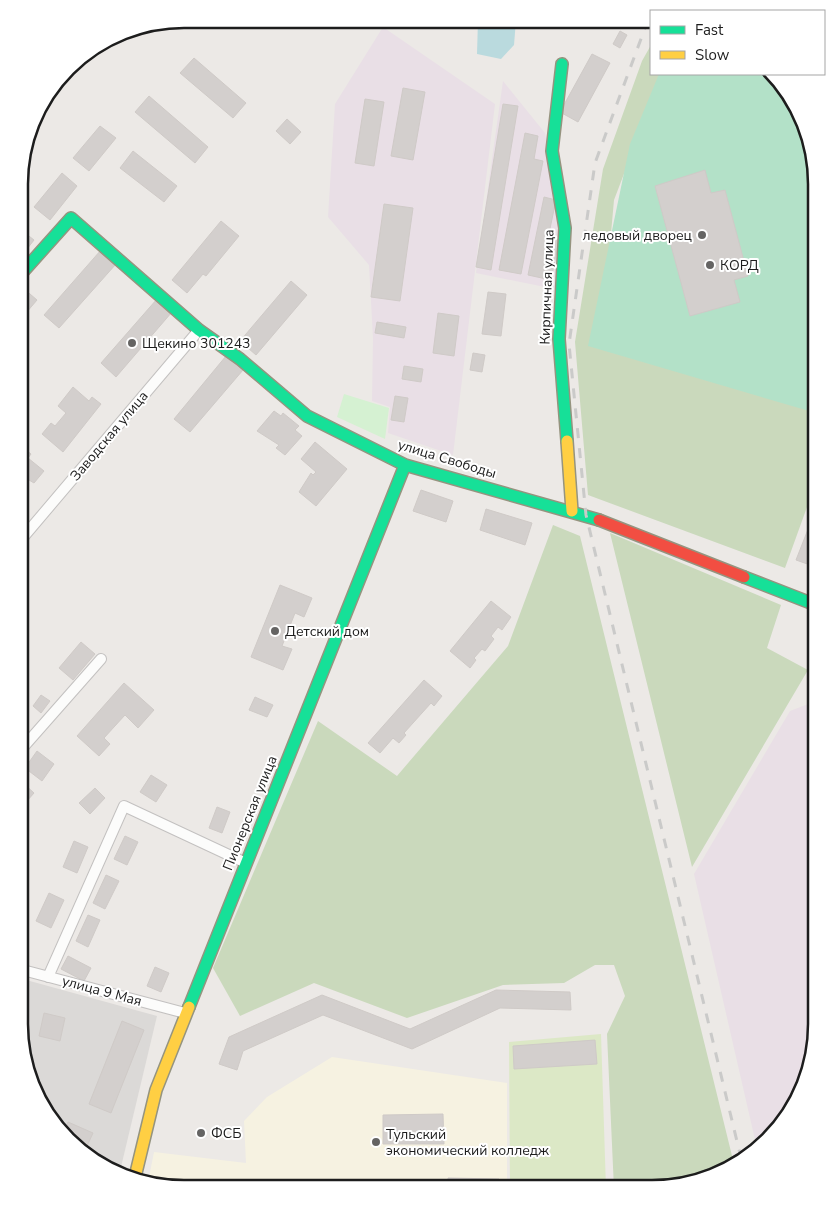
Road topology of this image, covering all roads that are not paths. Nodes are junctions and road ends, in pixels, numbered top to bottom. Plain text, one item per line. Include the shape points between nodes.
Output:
1 (562, 64) dead end
2 (28, 266) edge
3 (199, 330) junction
4 (405, 465) junction
5 (572, 512) junction
6 (28, 533) edge
7 (808, 602) edge
8 (101, 659) dead end
9 (28, 742) edge
10 (246, 863) junction
11 (28, 971) edge
12 (48, 977) junction
13 (185, 1013) junction
14 (136, 1173) edge

1 - 5 street, Кирпичная улица via 552,151 565,228 559,339
2 - 3 street, улица Свободы via 71,218
3 - 4 street, улица Свободы via 240,359 307,416
3 - 6 street, Заводская улица
4 - 5 street, улица Свободы
4 - 10 street, Пионерская улица
5 - 7 street, улица Свободы
8 - 9 street
10 - 12 street via 124,806
10 - 13 street, Пионерская улица
11 - 12 street, улица 9 Мая
12 - 13 street, улица 9 Мая
13 - 14 street, Пионерская улица via 156,1090

